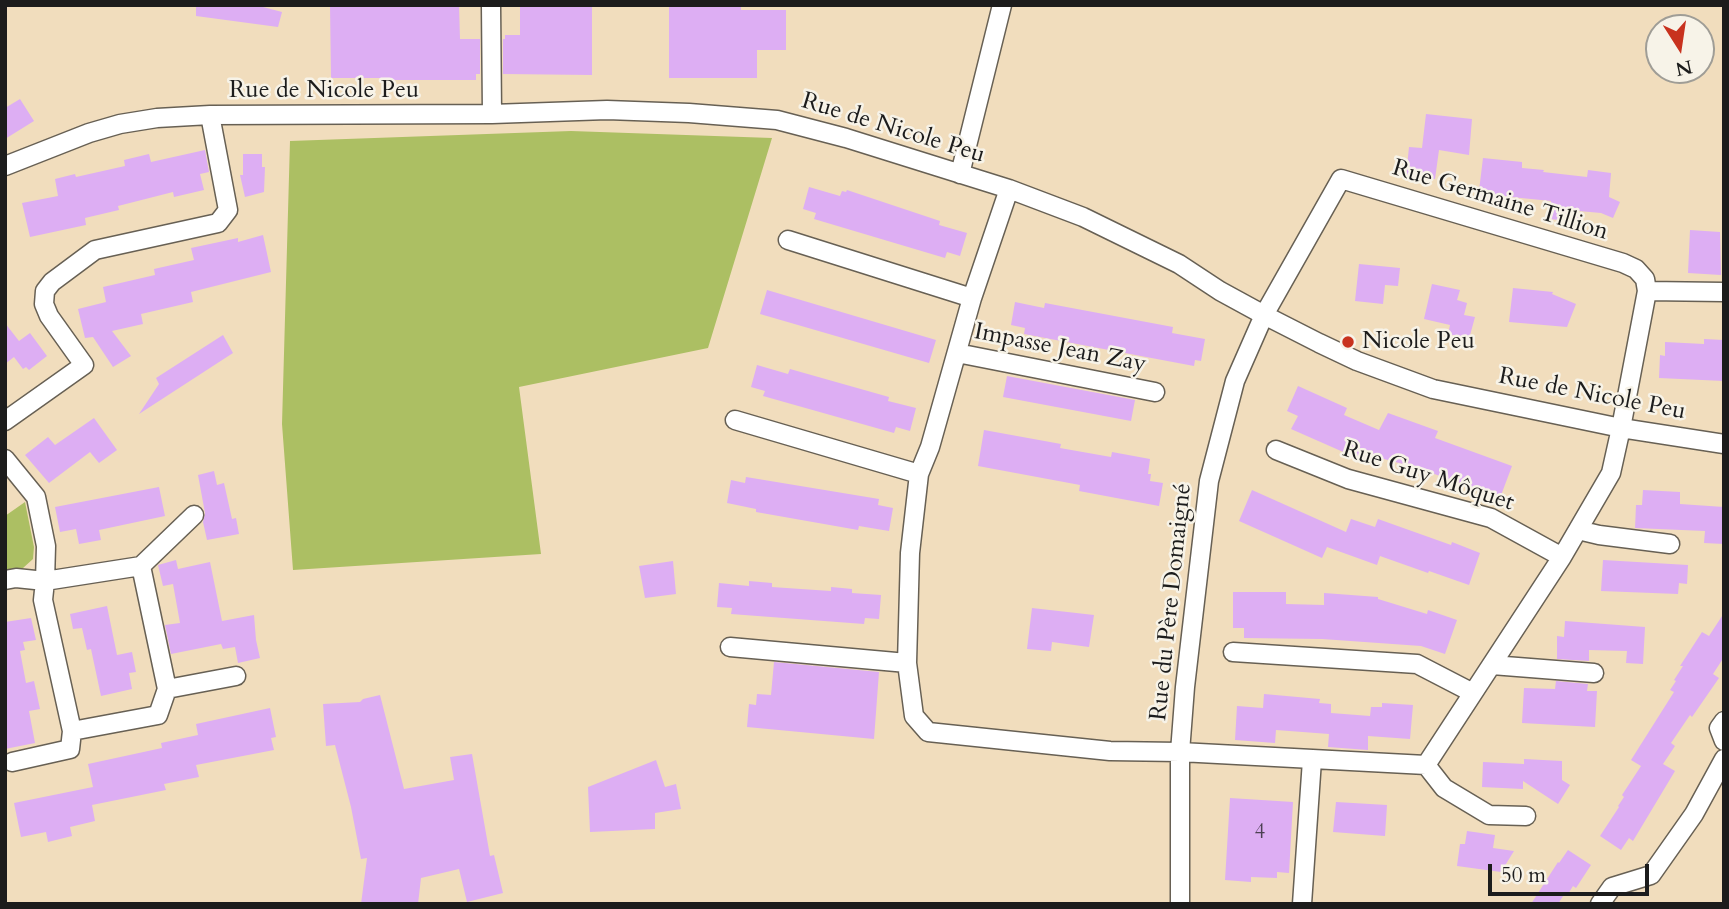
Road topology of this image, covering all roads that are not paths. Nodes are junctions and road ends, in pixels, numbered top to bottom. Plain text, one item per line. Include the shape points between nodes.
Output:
1 (491, 5) edge
2 (1002, 5) edge
3 (492, 114) junction
4 (210, 116) junction
5 (5, 166) edge
6 (960, 174) junction
7 (1009, 189) junction
8 (788, 240) dead end
9 (1647, 291) junction
10 (1724, 292) edge
11 (972, 298) junction
12 (1264, 315) junction
13 (957, 353) junction
14 (1154, 392) dead end
15 (735, 420) dead end
16 (5, 421) edge
17 (1622, 428) junction
18 (1724, 444) edge
19 (1276, 450) dead end
20 (5, 459) edge
21 (919, 474) junction
22 (194, 515) dead end
23 (1577, 530) junction
24 (1670, 544) dead end
25 (1562, 557) junction
26 (141, 566) junction
27 (5, 580) edge
28 (45, 582) junction
29 (730, 647) dead end
30 (1233, 652) dead end
31 (907, 663) junction
32 (1492, 665) junction
33 (1594, 673) dead end
34 (236, 676) dead end
35 (167, 689) junction
36 (1473, 693) junction
37 (1724, 721) edge
38 (72, 731) junction
39 (1724, 741) edge
40 (1180, 752) junction
41 (1724, 759) edge
42 (1312, 760) junction
43 (12, 762) dead end
44 (1426, 765) junction
45 (1526, 816) dead end
46 (1180, 904) edge
47 (1302, 904) edge
48 (1600, 904) edge

1 - 3 street
2 - 6 street
3 - 4 street, Rue de Nicole Peu
3 - 6 street, Rue de Nicole Peu via 626,111 777,120
4 - 5 street, Rue de Nicole Peu via 120,124
4 - 16 street via 228,210 218,223 95,250 52,282 44,304 84,365
6 - 7 street, Rue de Nicole Peu
7 - 11 street
7 - 12 street, Rue de Nicole Peu via 1083,217 1179,264
8 - 11 street
9 - 10 street
9 - 12 street, Rue Germaine Tillion via 1645,279 1623,263 1341,179
9 - 17 street
11 - 13 street
12 - 17 street, Rue de Nicole Peu via 1357,361 1433,389
12 - 40 street, Rue du Père Domaigné via 1235,382 1209,481
13 - 14 street, Impasse Jean Zay
13 - 21 street
15 - 21 street
17 - 18 street, Rue de Nicole Peu
17 - 23 street via 1611,473
19 - 25 street, Rue Guy Môquet via 1348,479 1491,518
20 - 28 street via 36,497 46,546
21 - 31 street
22 - 26 street
23 - 24 street
23 - 25 street
25 - 32 street
26 - 28 street
26 - 35 street
27 - 28 street
28 - 38 street via 43,600
29 - 31 street
30 - 36 street via 1417,664
31 - 40 street via 914,716 928,732 1110,751
32 - 33 street
32 - 36 street
34 - 35 street
35 - 38 street via 158,715
36 - 44 street
37 - 39 street via 1719,728
38 - 43 street via 70,748
40 - 42 street
40 - 46 street, Rue du Père Domaigné
41 - 48 street via 1694,814 1651,876 1612,887
42 - 44 street
42 - 47 street
44 - 45 street via 1444,788 1489,815

